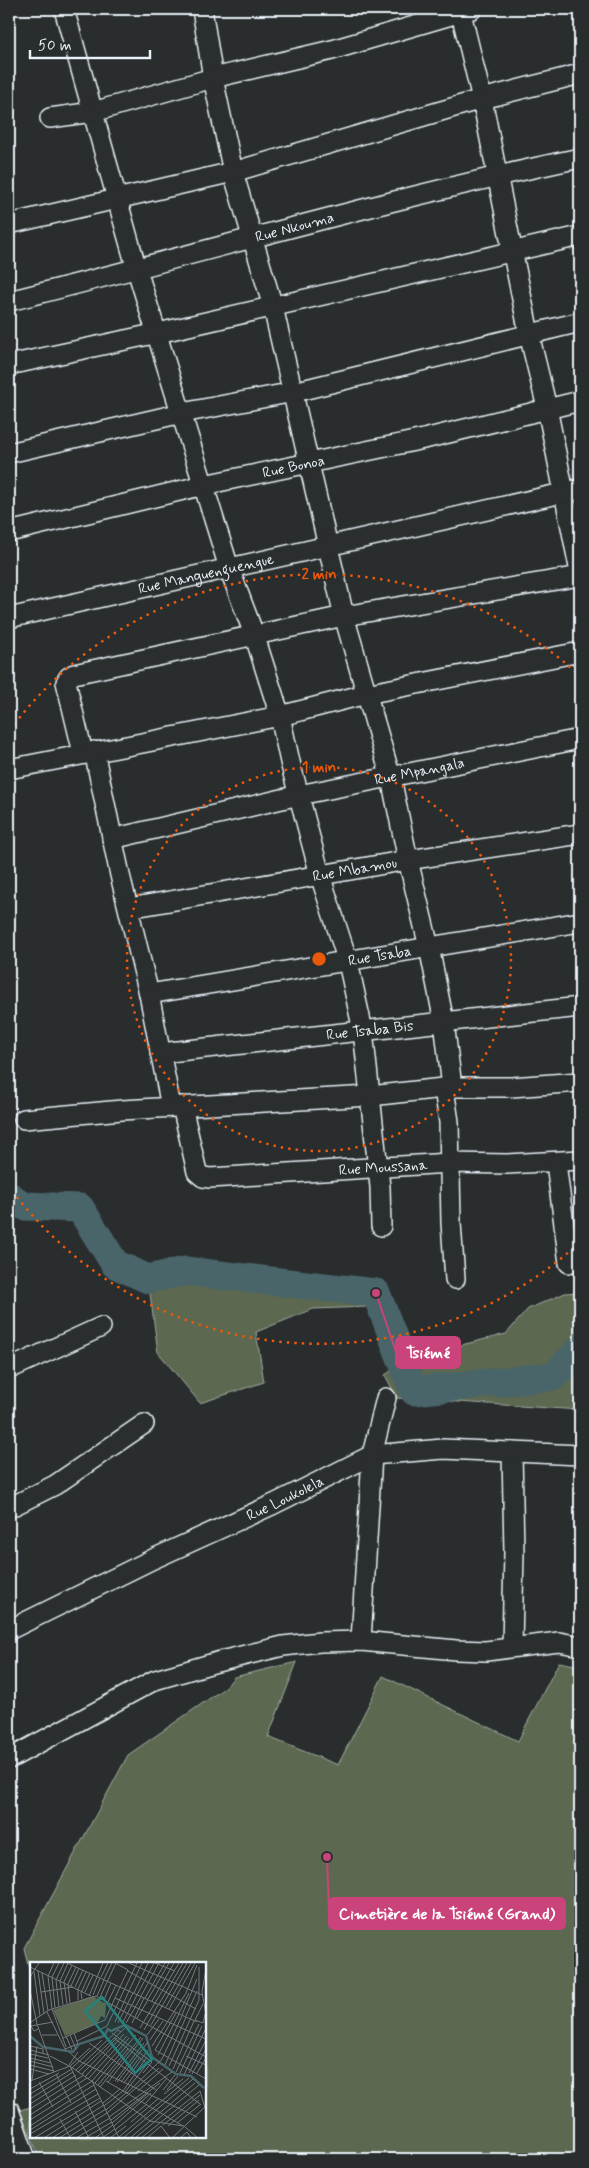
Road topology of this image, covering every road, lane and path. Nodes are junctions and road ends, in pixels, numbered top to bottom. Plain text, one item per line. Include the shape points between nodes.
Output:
1 (64, 9) edge
2 (202, 9) edge
3 (464, 10) edge
4 (580, 74) edge
5 (213, 78) junction
6 (482, 99) junction
7 (93, 112) junction
8 (50, 118) dead end
9 (580, 158) edge
10 (233, 172) junction
11 (498, 175) junction
12 (118, 200) junction
13 (9, 224) edge
14 (580, 236) edge
15 (251, 238) junction
16 (512, 252) junction
17 (137, 270) junction
18 (9, 301) edge
19 (273, 307) junction
20 (580, 322) edge
21 (158, 334) junction
22 (529, 334) junction
23 (9, 365) edge
24 (294, 392) junction
25 (580, 401) edge
26 (546, 408) junction
27 (182, 413) junction
28 (9, 453) edge
29 (308, 462) junction
30 (204, 485) junction
31 (572, 491) edge
32 (9, 532) edge
33 (327, 546) junction
34 (229, 568) junction
35 (580, 574) edge
36 (344, 616) junction
37 (9, 618) edge
38 (255, 636) junction
39 (580, 652) edge
40 (366, 694) junction
41 (280, 716) junction
42 (580, 739) edge
43 (88, 752) junction
44 (9, 769) edge
45 (390, 778) junction
46 (299, 796) junction
47 (580, 834) edge
48 (112, 839) junction
49 (408, 860) junction
50 (320, 875) junction
51 (129, 908) junction
52 (580, 922) edge
53 (429, 947) junction
54 (348, 962) junction
55 (149, 994) junction
56 (580, 1007) edge
57 (444, 1022) junction
58 (363, 1031) junction
59 (160, 1052) junction
60 (580, 1082) edge
61 (448, 1088) junction
62 (370, 1096) junction
63 (177, 1107) junction
64 (24, 1119) dead end
65 (580, 1160) edge
66 (556, 1162) junction
67 (449, 1163) junction
68 (377, 1166) junction
69 (382, 1226) dead end
70 (569, 1263) dead end
71 (455, 1279) dead end
72 (101, 1327) dead end
73 (9, 1370) edge
74 (386, 1398) dead end
75 (144, 1424) dead end
76 (512, 1452) junction
77 (372, 1455) junction
78 (580, 1455) edge
79 (9, 1508) edge
80 (9, 1630) edge
81 (361, 1641) junction
82 (580, 1646) edge
83 (512, 1647) junction
84 (9, 1759) edge
85 (9, 2110) edge
86 (26, 2159) edge

1 - 7 street
2 - 5 street
3 - 5 street via 332,50
3 - 6 street
4 - 6 street
5 - 7 street
5 - 10 street
6 - 10 street
6 - 11 street
7 - 8 street
7 - 12 street
9 - 11 street, Rue Nkouma
10 - 12 street
10 - 15 street
11 - 15 street, Rue Nkouma
11 - 16 street
12 - 13 street
12 - 17 street
14 - 16 street
15 - 17 street, Rue Nkouma
15 - 19 street
16 - 19 street
16 - 22 street
17 - 18 street, Rue Nkouma
17 - 21 street
19 - 21 street
19 - 24 street
20 - 22 street
21 - 23 street
21 - 27 street
22 - 24 street
22 - 26 street
24 - 27 street
24 - 29 street
25 - 26 street, Rue Bonoa
26 - 29 street, Rue Bonoa
26 - 31 street
27 - 28 street
27 - 30 street
29 - 30 street, Rue Bonoa
29 - 33 street
30 - 32 street, Rue Bonoa
30 - 34 street
31 - 33 street, Rue Manguenguengue
31 - 35 street
33 - 34 street, Rue Manguenguengue
33 - 36 street
34 - 37 street, Rue Manguenguengue
34 - 38 street
35 - 36 street
36 - 38 street
36 - 40 street
38 - 41 street
38 - 43 street via 68,677 66,682
39 - 40 street
40 - 41 street
40 - 45 street
41 - 43 street
41 - 46 street
42 - 45 street, Rue Mpangala
43 - 44 street
43 - 48 street
45 - 46 street, Rue Mpangala
45 - 49 street
46 - 48 street, Rue Mpangala
46 - 50 street
47 - 49 street, Rue Mbamou
48 - 51 street
49 - 50 street, Rue Mbamou
49 - 53 street
50 - 51 street, Rue Mbamou
50 - 54 street
51 - 55 street
52 - 53 street, Rue Tsaba
53 - 54 street, Rue Tsaba
53 - 57 street
54 - 55 street, Rue Tsaba
54 - 58 street
55 - 59 street
56 - 57 street, Rue Tsaba Bis
57 - 58 street, Rue Tsaba Bis
57 - 61 street
58 - 59 street, Rue Tsaba Bis
58 - 62 street
59 - 63 street
60 - 61 street
61 - 62 street
61 - 67 street
62 - 63 street
62 - 68 street
63 - 64 street
63 - 68 street, Rue Moussana via 194,1165 203,1177
65 - 66 street, Rue Moussana
66 - 67 street, Rue Moussana
66 - 70 street
67 - 68 street, Rue Moussana
67 - 71 street
68 - 69 street
72 - 73 street
74 - 77 street
75 - 79 street via 55,1485
76 - 77 street, Rue Loukolela via 443,1449
76 - 78 street, Rue Loukolela
76 - 83 street
77 - 80 street, Rue Loukolela
77 - 81 street
81 - 83 street via 456,1650 486,1651
81 - 84 street via 283,1646 155,1680
82 - 83 street via 559,1642
85 - 86 street

